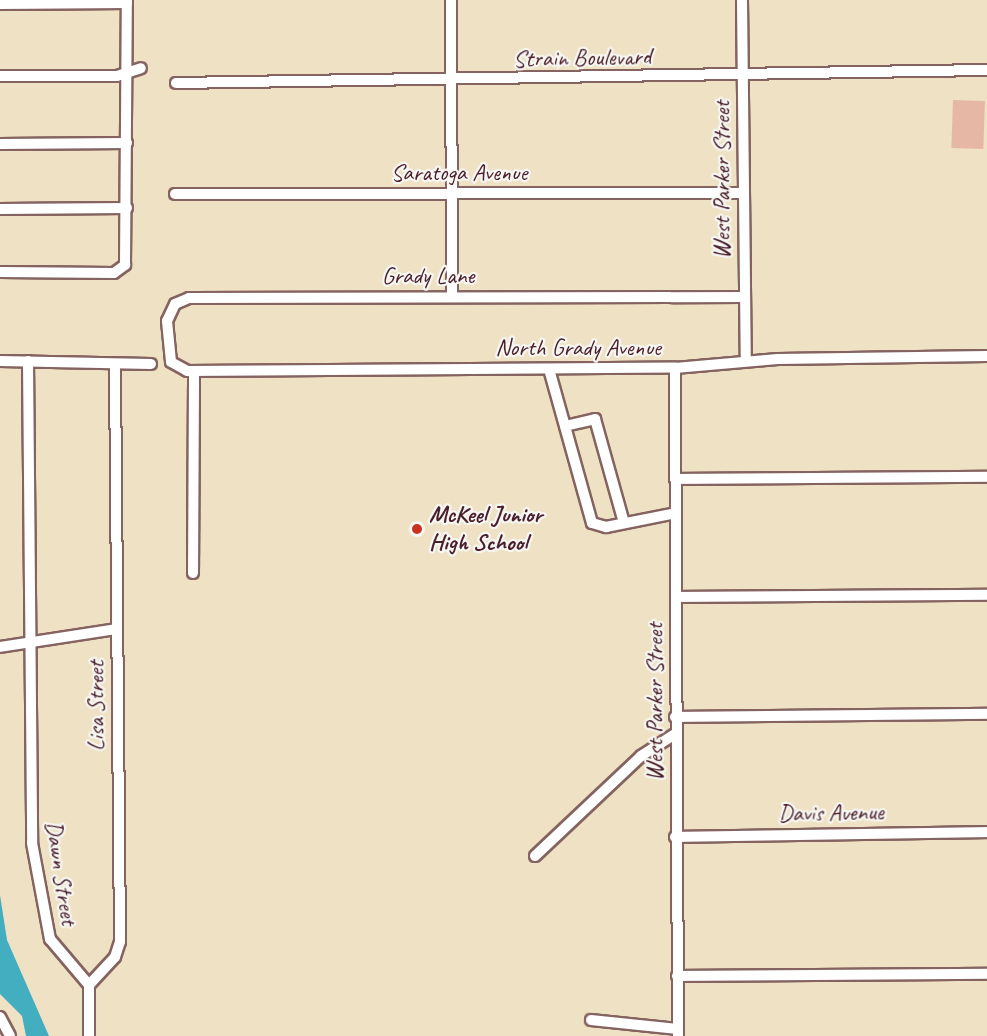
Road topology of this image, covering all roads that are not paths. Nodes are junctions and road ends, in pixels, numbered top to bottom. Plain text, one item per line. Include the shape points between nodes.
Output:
1 (451, 0) edge
2 (742, 0) edge
3 (127, 2) edge
4 (0, 4) edge
5 (141, 68) dead end
6 (987, 70) edge
7 (742, 71) junction
8 (127, 75) junction
9 (0, 76) edge
10 (452, 80) junction
11 (176, 83) dead end
12 (127, 143) junction
13 (0, 144) edge
14 (743, 193) junction
15 (175, 194) dead end
16 (452, 194) junction
17 (127, 208) junction
18 (0, 209) edge
19 (0, 272) edge
20 (452, 297) junction
21 (743, 297) junction
22 (987, 357) edge
23 (747, 360) junction
24 (0, 361) edge
25 (28, 361) junction
26 (171, 362) joint
27 (115, 364) junction
28 (151, 364) dead end
29 (675, 368) junction
30 (549, 369) junction
31 (194, 371) junction
32 (565, 426) junction
33 (987, 477) edge
34 (675, 479) junction
35 (676, 513) junction
36 (624, 523) junction
37 (193, 573) dead end
38 (987, 595) edge
39 (676, 597) junction
40 (116, 629) junction
41 (28, 644) junction
42 (0, 647) edge
43 (987, 714) edge
44 (675, 717) junction
45 (675, 734) junction
46 (987, 832) edge
47 (675, 837) junction
48 (535, 856) dead end
49 (987, 974) edge
50 (677, 976) junction
51 (89, 985) junction
52 (0, 1017) edge
53 (591, 1020) dead end
54 (678, 1033) edge
55 (10, 1036) edge
56 (89, 1036) edge

1 - 10 street
2 - 7 street, West Parker Street
3 - 4 street
3 - 8 street
5 - 8 street
6 - 7 street, Strain Boulevard
7 - 10 street, Strain Boulevard via 733,77
7 - 14 street, West Parker Street
8 - 9 street
8 - 12 street
10 - 11 street, Strain Boulevard
10 - 16 street
12 - 13 street
12 - 17 street
14 - 16 street, Saratoga Avenue
14 - 21 street, West Parker Street
15 - 16 street, Saratoga Avenue
16 - 20 street
17 - 18 street
17 - 19 street via 123,267 114,273
20 - 21 street, Grady Lane
20 - 26 street, Grady Lane via 182,299 167,321
21 - 23 street, West Parker Street
22 - 23 street, North Grady Avenue
23 - 29 street, North Grady Avenue
24 - 25 street
25 - 27 street
25 - 41 street, Dawn Street
26 - 31 street, North Grady Avenue
27 - 28 street
27 - 40 street, Lisa Street
29 - 30 street, North Grady Avenue
29 - 34 street, West Parker Street
30 - 31 street, North Grady Avenue
30 - 32 street
31 - 37 street
32 - 36 street via 592,523
32 - 36 street via 595,419
33 - 34 street
34 - 35 street, West Parker Street
35 - 36 street
35 - 39 street, West Parker Street
38 - 39 street
39 - 44 street, West Parker Street
40 - 41 street
40 - 51 street, Lisa Street via 120,942 115,957
41 - 42 street
41 - 51 street, Dawn Street via 30,819 39,898 54,946
43 - 44 street
44 - 45 street, West Parker Street
45 - 47 street, West Parker Street
45 - 48 street via 641,756
46 - 47 street, Davis Avenue
47 - 50 street, West Parker Street
49 - 50 street
50 - 54 street, West Parker Street
51 - 56 street
52 - 55 street
53 - 54 street

